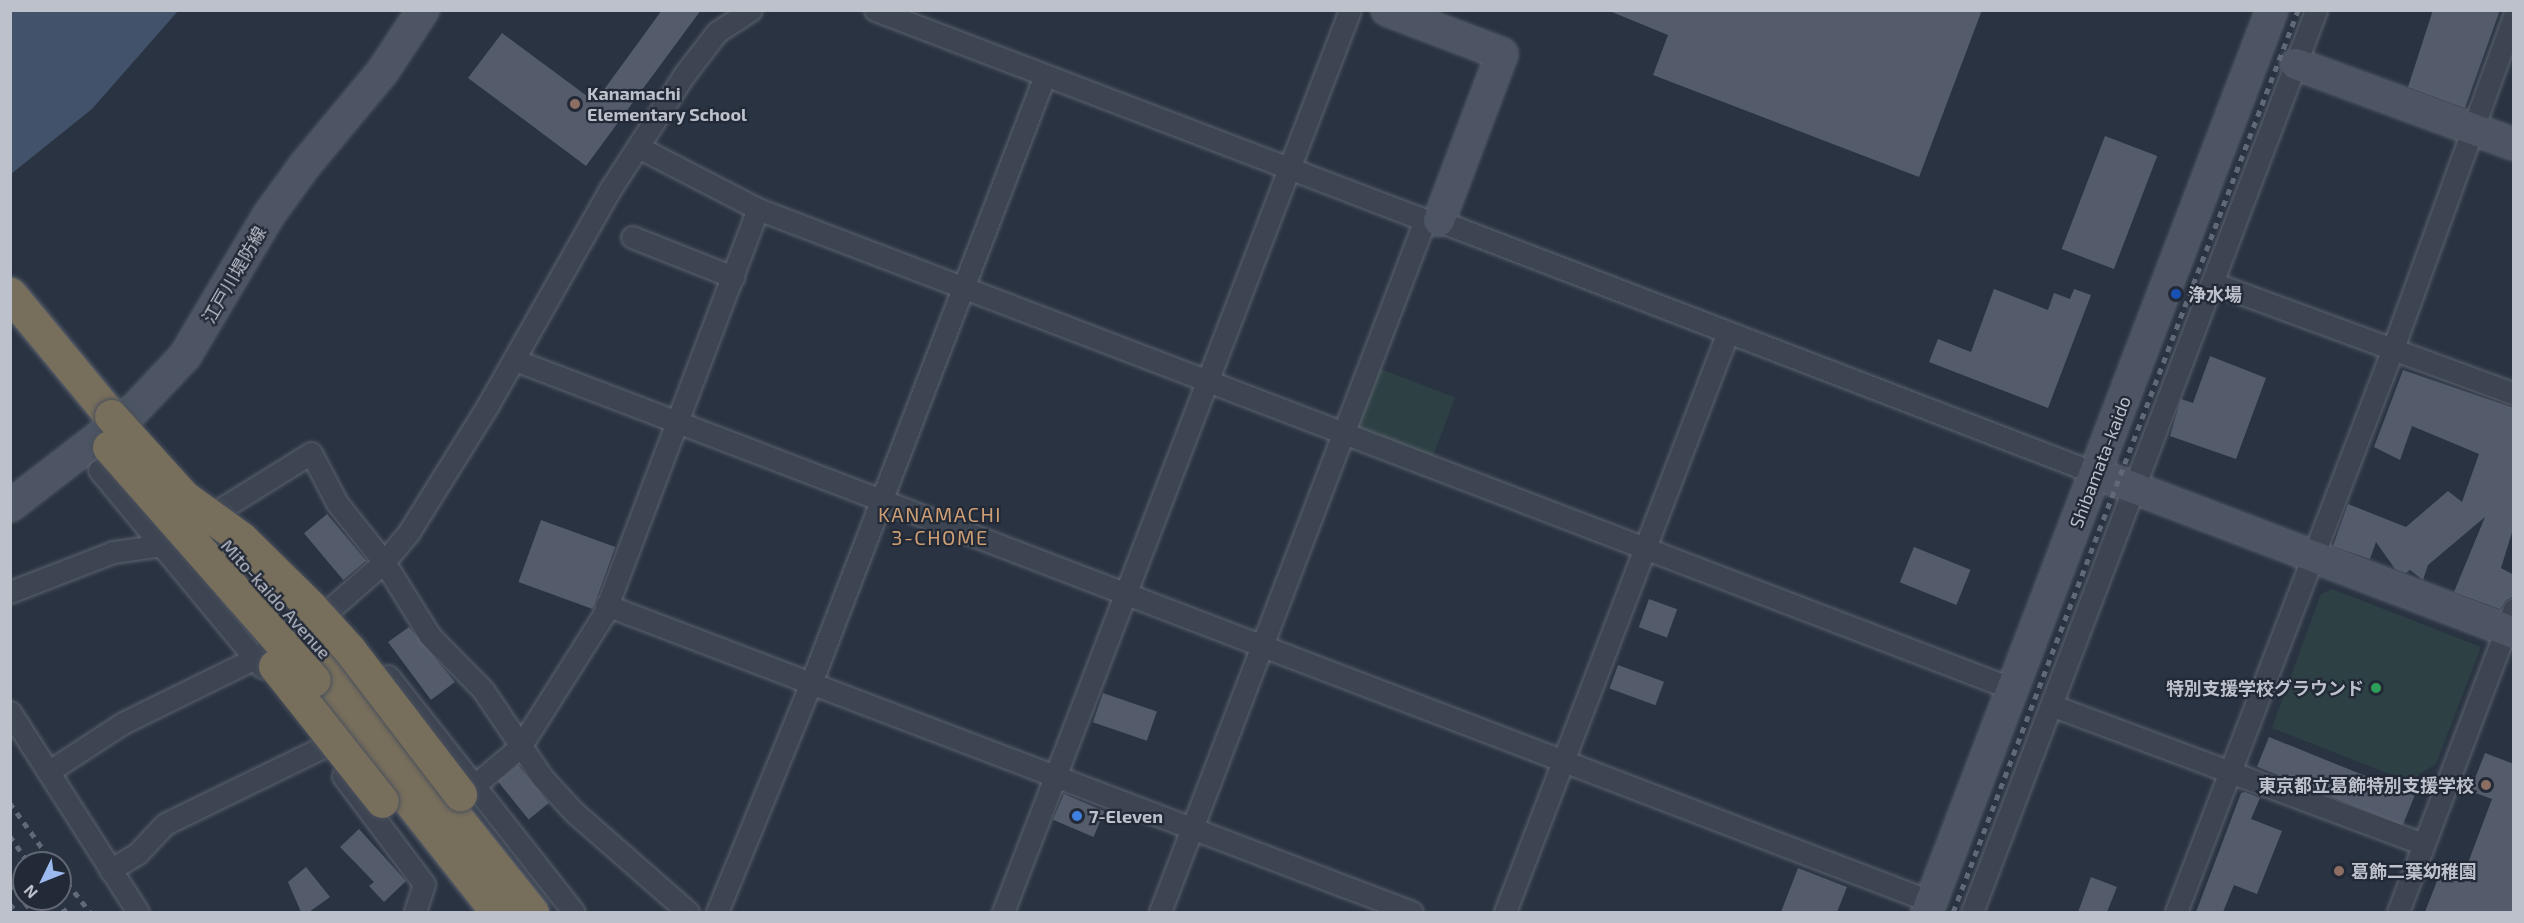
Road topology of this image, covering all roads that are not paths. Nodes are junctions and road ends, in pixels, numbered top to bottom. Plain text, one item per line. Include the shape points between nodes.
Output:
1 (423, 10) edge
2 (751, 10) edge
3 (875, 10) edge
4 (1350, 10) edge
5 (1387, 10) edge
6 (2272, 10) edge
7 (2316, 10) edge
8 (2514, 15) edge
9 (2296, 64) junction
10 (1045, 75) junction
11 (2473, 128) junction
12 (2514, 144) edge
13 (638, 147) junction
14 (1288, 167) junction
15 (758, 208) junction
16 (1432, 221) junction
17 (632, 237) dead end
18 (733, 277) junction
19 (2213, 283) junction
20 (963, 288) junction
21 (10, 294) edge
22 (10, 328) edge
23 (1728, 332) junction
24 (2392, 351) junction
25 (49, 359) junction
26 (515, 360) junction
27 (1207, 381) junction
28 (2514, 394) edge
29 (103, 423) junction
30 (678, 423) junction
31 (1343, 434) junction
32 (99, 471) dead end
33 (2095, 473) junction
34 (2135, 488) junction
35 (180, 494) junction
36 (881, 500) junction
37 (227, 504) junction
38 (10, 506) edge
39 (163, 545) junction
40 (1644, 550) junction
41 (200, 551) junction
42 (2311, 558) junction
43 (384, 562) junction
44 (10, 592) edge
45 (1123, 594) junction
46 (606, 605) junction
47 (329, 610) junction
48 (2511, 624) edge
49 (1263, 645) junction
50 (255, 658) junction
51 (811, 683) junction
52 (2013, 690) junction
53 (2051, 705) junction
54 (10, 712) edge
55 (323, 747) junction
56 (520, 747) junction
57 (1563, 761) junction
58 (2231, 770) junction
59 (48, 772) junction
60 (1054, 777) junction
61 (468, 789) junction
62 (1191, 829) junction
63 (2424, 844) junction
64 (110, 870) junction
65 (721, 907) edge
66 (1929, 907) edge
67 (138, 912) edge
68 (415, 912) edge
69 (473, 912) edge
70 (497, 912) edge
71 (532, 912) edge
72 (556, 912) edge
73 (574, 912) edge
74 (688, 912) edge
75 (1003, 912) edge
76 (1160, 912) edge
77 (1412, 912) edge
78 (1505, 912) edge
79 (1972, 912) edge
80 (2176, 912) edge
81 (2398, 912) edge

1 - 38 main road, 江戸川堤防線 via 382,71 268,216 185,356 133,411
2 - 13 street via 717,32
3 - 10 street
4 - 14 street
5 - 16 main road via 1502,54
6 - 33 main road, Shibamata-kaido
7 - 9 street
8 - 11 street
9 - 11 main road
9 - 19 street
10 - 14 street
10 - 20 street
11 - 12 main road
11 - 24 street
13 - 15 street
13 - 26 street via 566,265
14 - 16 street
14 - 27 street
15 - 18 street
15 - 20 street
16 - 23 street
16 - 31 street
17 - 18 street
18 - 30 street
19 - 24 street
19 - 34 street
20 - 27 street
20 - 36 street
21 - 25 highway, Mito-kaido Avenue
22 - 25 highway, Mito-kaido Avenue
23 - 33 street
23 - 40 street
24 - 28 street
24 - 42 street
25 - 29 highway, Mito-kaido Avenue
26 - 30 street
26 - 43 street via 409,532
27 - 31 street
27 - 45 street
29 - 35 highway, Mito-kaido Avenue, bridge
29 - 41 highway, Mito-kaido Avenue, bridge
30 - 36 street
30 - 46 street
31 - 40 street
31 - 49 street
32 - 39 street
33 - 34 main road
33 - 52 main road, Shibamata-kaido
34 - 42 main road
34 - 53 street
35 - 61 highway, bridge via 241,538 310,606
35 - 71 highway, Mito-kaido Avenue, bridge via 333,663
36 - 45 street
36 - 51 street
37 - 39 street
37 - 43 street via 311,453 337,503
37 - 47 street
39 - 44 street via 113,552
39 - 50 street
40 - 52 street
40 - 57 street
41 - 69 highway, bridge via 233,612
41 - 70 highway, Mito-kaido Avenue, bridge via 314,680
42 - 48 main road
42 - 58 street
43 - 47 street
43 - 56 street via 430,636 483,690
45 - 49 street
45 - 60 street
46 - 51 street
46 - 56 street
47 - 50 street
47 - 61 street via 404,694
48 - 63 street
49 - 57 street
49 - 62 street
50 - 55 street
50 - 59 street via 123,723
51 - 60 street
51 - 65 street
52 - 66 main road, Shibamata-kaido
53 - 58 street
53 - 79 street
54 - 59 street
55 - 64 street via 165,824 137,854
55 - 68 street via 424,884
56 - 61 street
56 - 74 street via 573,811
57 - 66 street
57 - 78 street
58 - 63 street
58 - 80 street
59 - 64 street
60 - 62 street
60 - 75 street
61 - 72 highway
61 - 73 street
62 - 76 street
62 - 77 street
63 - 81 street
64 - 67 street

